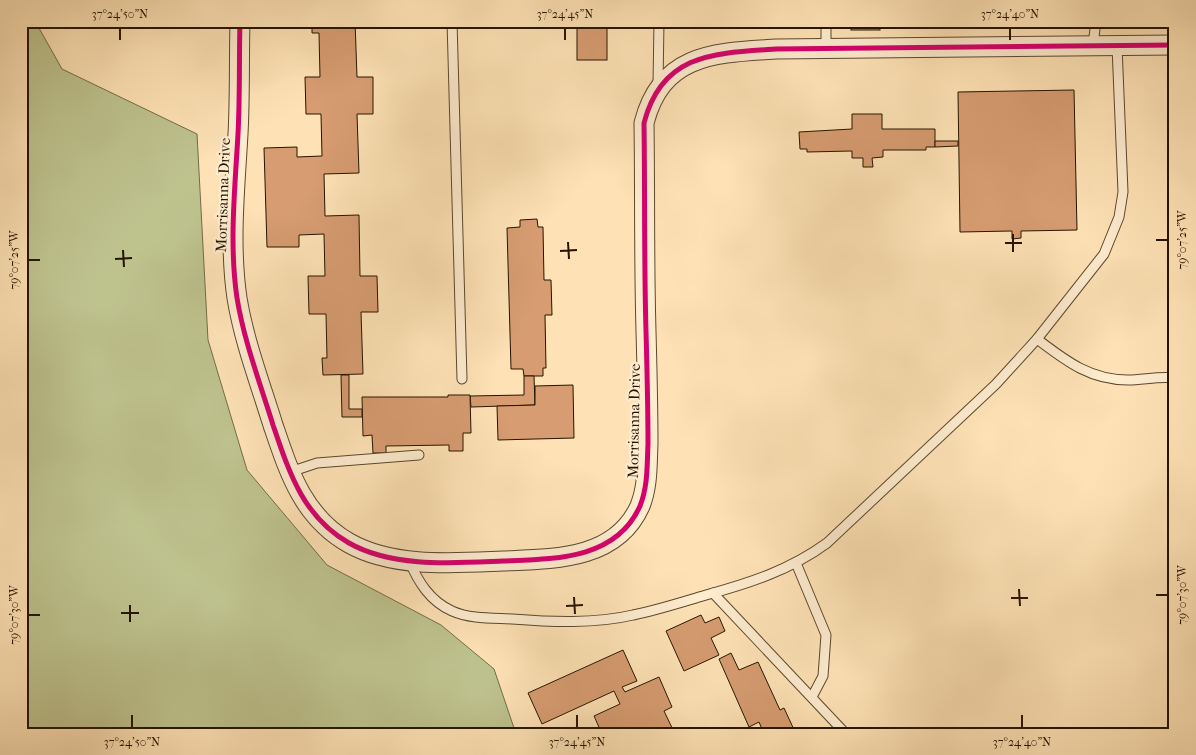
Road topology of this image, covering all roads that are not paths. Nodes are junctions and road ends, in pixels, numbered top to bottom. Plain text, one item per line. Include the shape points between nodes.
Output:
1 (240, 21) edge
2 (452, 21) edge
3 (659, 21) edge
4 (826, 21) edge
5 (1096, 21) edge
6 (1175, 45) edge
7 (1093, 46) junction
8 (1117, 46) junction
9 (826, 49) junction
10 (658, 88) junction
11 (1038, 339) junction
12 (1175, 378) edge
13 (462, 379) dead end
14 (419, 455) dead end
15 (290, 472) junction
16 (409, 560) junction
17 (796, 563) junction
18 (713, 593) junction
19 (812, 698) junction
20 (846, 734) edge

1 - 15 street, Morrisanna Drive via 233,256 237,298 246,338
2 - 13 lane
3 - 10 lane
4 - 9 lane
5 - 7 lane
6 - 8 street, Morrisanna Drive
7 - 8 street, Morrisanna Drive
7 - 9 street, Morrisanna Drive
8 - 11 lane via 1123,192 1119,217 1104,254
9 - 10 street, Morrisanna Drive via 737,51 697,58 671,74
10 - 16 street, Morrisanna Drive via 644,123 648,405 647,479 640,506 629,524 609,544 583,553 557,559
11 - 12 lane via 1088,374 1108,379
11 - 17 lane via 996,384 834,536
14 - 15 lane via 317,463
15 - 16 street, Morrisanna Drive via 296,490 312,514 330,531 376,554
16 - 18 lane via 426,592 453,612 471,617 588,620 632,616
17 - 18 lane via 767,577
17 - 19 lane via 826,635 823,676
18 - 19 lane
19 - 20 lane

